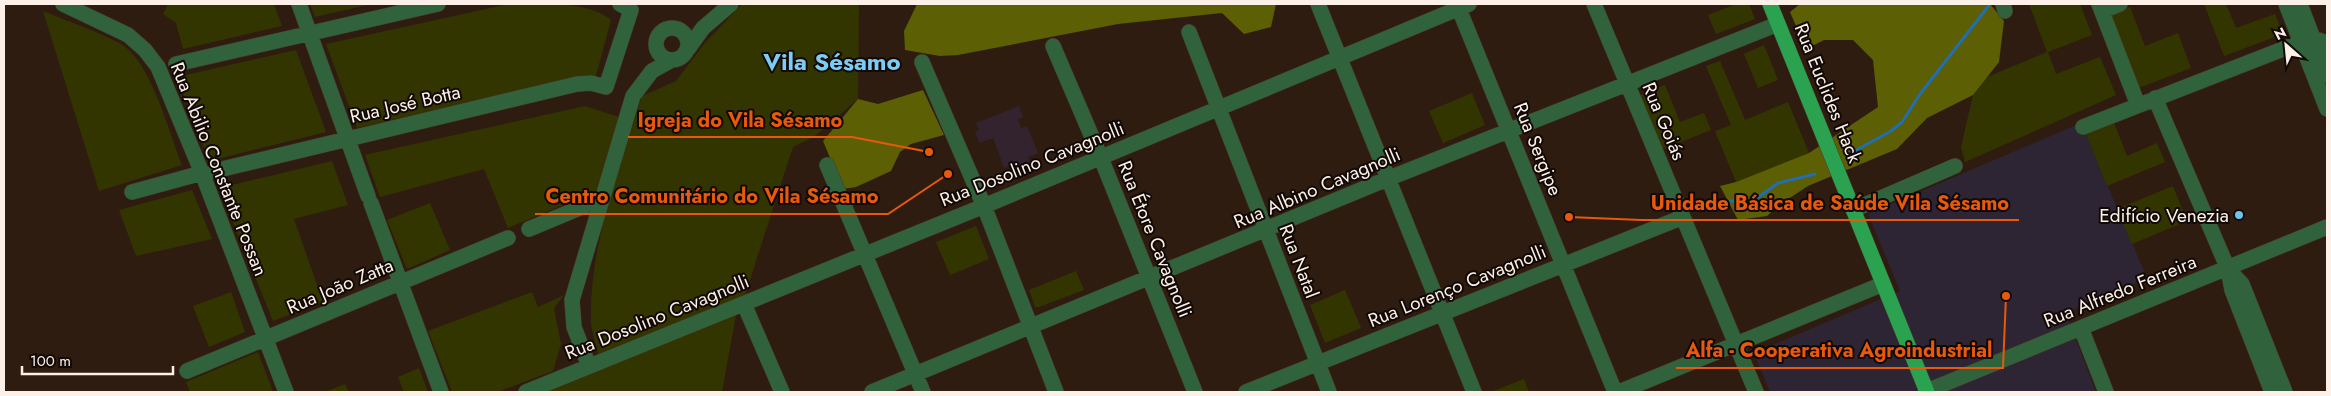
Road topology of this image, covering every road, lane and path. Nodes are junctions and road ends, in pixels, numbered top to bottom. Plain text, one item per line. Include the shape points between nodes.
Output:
1 (63, 4) edge
2 (299, 4) edge
3 (438, 4) edge
4 (731, 4) edge
5 (1318, 4) edge
6 (1594, 4) edge
7 (1770, 4) edge
8 (2120, 4) edge
9 (2286, 4) edge
10 (2300, 4) edge
11 (1462, 5) edge
12 (625, 7) edge
13 (2101, 7) edge
14 (1778, 24) junction
15 (703, 28) junction
16 (680, 30) junction
17 (310, 32) junction
18 (1189, 32) dead end
19 (2314, 41) edge
20 (1052, 46) dead end
21 (656, 49) junction
22 (688, 49) junction
23 (1339, 59) junction
24 (670, 61) junction
25 (922, 62) dead end
26 (176, 64) dead end
27 (652, 72) junction
28 (2327, 75) edge
29 (1627, 85) junction
30 (2156, 98) junction
31 (2138, 105) junction
32 (1218, 108) junction
33 (2327, 109) edge
34 (2083, 127) dead end
35 (1509, 132) junction
36 (348, 138) junction
37 (1101, 158) junction
38 (827, 166) dead end
39 (1955, 166) dead end
40 (208, 172) junction
41 (1387, 179) junction
42 (132, 192) dead end
43 (589, 204) dead end
44 (984, 206) junction
45 (1853, 210) junction
46 (1683, 217) junction
47 (2327, 227) edge
48 (529, 229) dead end
49 (1266, 230) junction
50 (508, 238) dead end
51 (864, 254) junction
52 (1563, 265) junction
53 (2228, 269) junction
54 (1149, 279) junction
55 (401, 283) junction
56 (1883, 284) junction
57 (744, 304) junction
58 (1442, 315) junction
59 (1030, 328) junction
60 (2081, 328) junction
61 (266, 339) junction
62 (1737, 346) junction
63 (2266, 360) junction
64 (1317, 363) junction
65 (589, 366) junction
66 (187, 371) dead end
67 (915, 374) junction
68 (286, 392) edge
69 (441, 392) edge
70 (526, 392) edge
71 (782, 392) edge
72 (872, 392) edge
73 (923, 392) edge
74 (1056, 392) edge
75 (1195, 392) edge
76 (1246, 392) edge
77 (1329, 392) edge
78 (1474, 392) edge
79 (1615, 392) edge
80 (1619, 392) edge
81 (1756, 392) edge
82 (1927, 392) edge
83 (2106, 392) edge
84 (2272, 392) edge
85 (2285, 392) edge

1 - 40 street, Rua Abilio Constante Possan via 128,35 145,50 158,68
2 - 17 street
3 - 17 street
4 - 15 street
5 - 23 street
6 - 29 street, Rua Goiás
7 - 14 main road, Rua Euclides Hack
8 - 13 street
9 - 19 street
10 - 19 street
11 - 23 street, Rua Dosolino Cavagnolli
11 - 35 street, Rua Sergipe
12 - 36 street, Rua José Botta via 606,87 577,84
13 - 31 street
14 - 29 street, Rua Albino Cavagnolli
14 - 45 main road, Rua Euclides Hack
15 - 16 street
15 - 22 street
16 - 21 street via 663,31 656,39
16 - 22 street via 687,38
17 - 26 street
17 - 36 street
18 - 32 street, Rua Natal
19 - 28 street
19 - 30 street
19 - 33 street
20 - 37 street, Rua Étore Cavagnolli
21 - 24 street via 661,57
21 - 27 street
22 - 24 street via 679,59
23 - 32 street, Rua Dosolino Cavagnolli
23 - 41 street
24 - 27 street
25 - 44 street
27 - 65 street via 633,96 572,300 574,327
29 - 35 street, Rua Albino Cavagnolli
29 - 46 street, Rua Goiás
30 - 31 street
30 - 53 street
31 - 34 street
32 - 37 street, Rua Dosolino Cavagnolli
32 - 49 street, Rua Natal
35 - 41 street, Rua Albino Cavagnolli
35 - 52 street, Rua Sergipe
36 - 40 street, Rua José Botta
36 - 55 street
37 - 44 street, Rua Dosolino Cavagnolli
37 - 54 street, Rua Étore Cavagnolli
38 - 51 street
39 - 45 street
40 - 42 street, Rua José Botta
40 - 61 street, Rua Abilio Constante Possan
41 - 49 street, Rua Albino Cavagnolli
41 - 58 street
43 - 48 street
44 - 51 street, Rua Dosolino Cavagnolli
44 - 59 street
45 - 56 main road, Rua Euclides Hack
46 - 52 street, Rua Lorenço Cavagnolli
46 - 62 street, Rua Goiás
47 - 53 street, Rua Alfredo Ferreira
49 - 54 street, Rua Albino Cavagnolli
49 - 64 street, Rua Natal
50 - 55 street, Rua João Zatta
51 - 57 street, Rua Dosolino Cavagnolli
51 - 67 street
52 - 58 street, Rua Lorenço Cavagnolli
52 - 79 street, Rua Sergipe
53 - 60 street, Rua Alfredo Ferreira
53 - 63 street via 2232,290 2249,318
54 - 59 street, Rua Albino Cavagnolli
54 - 75 street, Rua Étore Cavagnolli
55 - 61 street, Rua João Zatta
55 - 69 street
56 - 62 street
56 - 82 main road, Rua Euclides Hack
57 - 65 street, Rua Dosolino Cavagnolli
57 - 71 street
58 - 64 street, Rua Lorenço Cavagnolli
58 - 78 street
59 - 67 street, Rua Albino Cavagnolli
59 - 74 street
60 - 82 street, Rua Alfredo Ferreira
60 - 83 street
61 - 66 street, Rua João Zatta
61 - 68 street, Rua Abilio Constante Possan
62 - 80 street
62 - 81 street, Rua Goiás
63 - 84 street
63 - 85 street
64 - 76 street, Rua Lorenço Cavagnolli
64 - 77 street, Rua Natal
65 - 70 street, Rua Dosolino Cavagnolli
67 - 72 street, Rua Albino Cavagnolli
67 - 73 street

